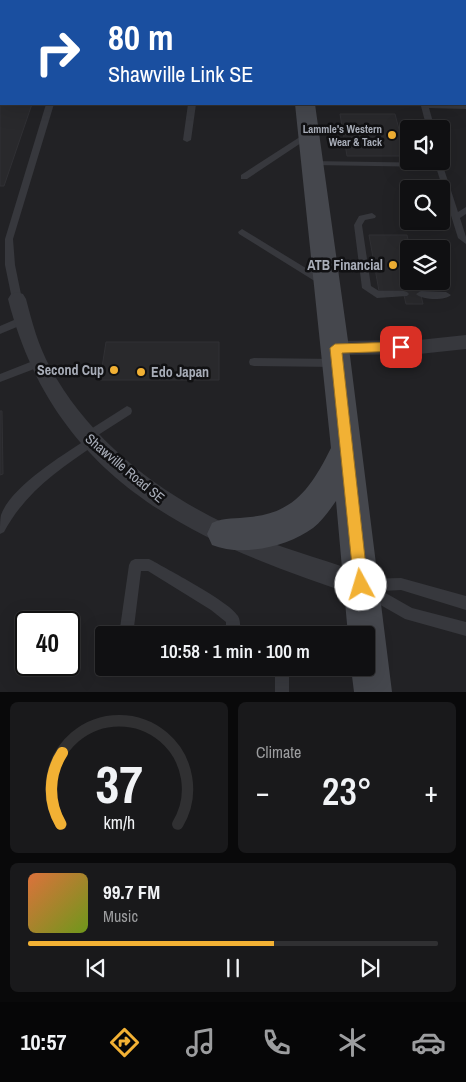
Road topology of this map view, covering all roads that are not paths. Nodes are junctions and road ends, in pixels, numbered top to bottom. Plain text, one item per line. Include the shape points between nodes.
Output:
1 (50, 105) edge
2 (192, 105) edge
3 (305, 105) edge
4 (466, 107) edge
5 (428, 120) edge
6 (309, 135) junction
7 (187, 140) dead end
8 (312, 163) junction
9 (400, 163) edge
10 (441, 170) edge
11 (244, 178) dead end
12 (466, 210) edge
13 (372, 216) dead end
14 (456, 217) junction
15 (242, 232) dead end
16 (466, 241) edge
17 (328, 285) junction
18 (404, 294) dead end
19 (421, 294) dead end
20 (446, 295) dead end
21 (17, 299) joint
22 (21, 321) junction
23 (0, 330) edge
24 (466, 342) edge
25 (336, 356) junction
26 (254, 362) dead end
27 (38, 363) junction
28 (0, 378) edge
29 (126, 411) dead end
30 (90, 439) junction
31 (346, 448) junction
32 (0, 528) edge
33 (224, 534) junction
34 (361, 585) junction
35 (466, 603) edge
36 (127, 626) edge
37 (233, 626) edge
38 (466, 629) edge
39 (282, 676) edge
40 (282, 692) edge
41 (373, 692) edge

1 - 21 lane via 9,239
2 - 7 lane
3 - 6 street
4 - 5 lane via 425,106
6 - 8 street
6 - 11 lane
8 - 9 lane
8 - 17 street
10 - 14 lane
12 - 14 lane
13 - 18 lane via 362,218 358,225 367,288 377,295
14 - 16 lane via 462,238
15 - 17 lane
17 - 25 street
19 - 20 lane
21 - 22 street, Shawville Road SE
22 - 23 lane
22 - 27 street, Shawville Road SE
24 - 25 street
25 - 26 lane
25 - 31 street
27 - 28 lane
27 - 30 street, Shawville Road SE via 68,414
29 - 30 lane
30 - 32 lane via 36,480 19,497
30 - 33 street, Shawville Road SE via 138,483
31 - 33 street via 319,500 294,522 253,535
31 - 34 street
33 - 34 street, Shawville Road SE via 307,568
34 - 35 lane via 401,584
34 - 38 lane via 410,614
34 - 41 street
36 - 37 lane via 135,566 149,566 216,605 233,619
39 - 40 lane

